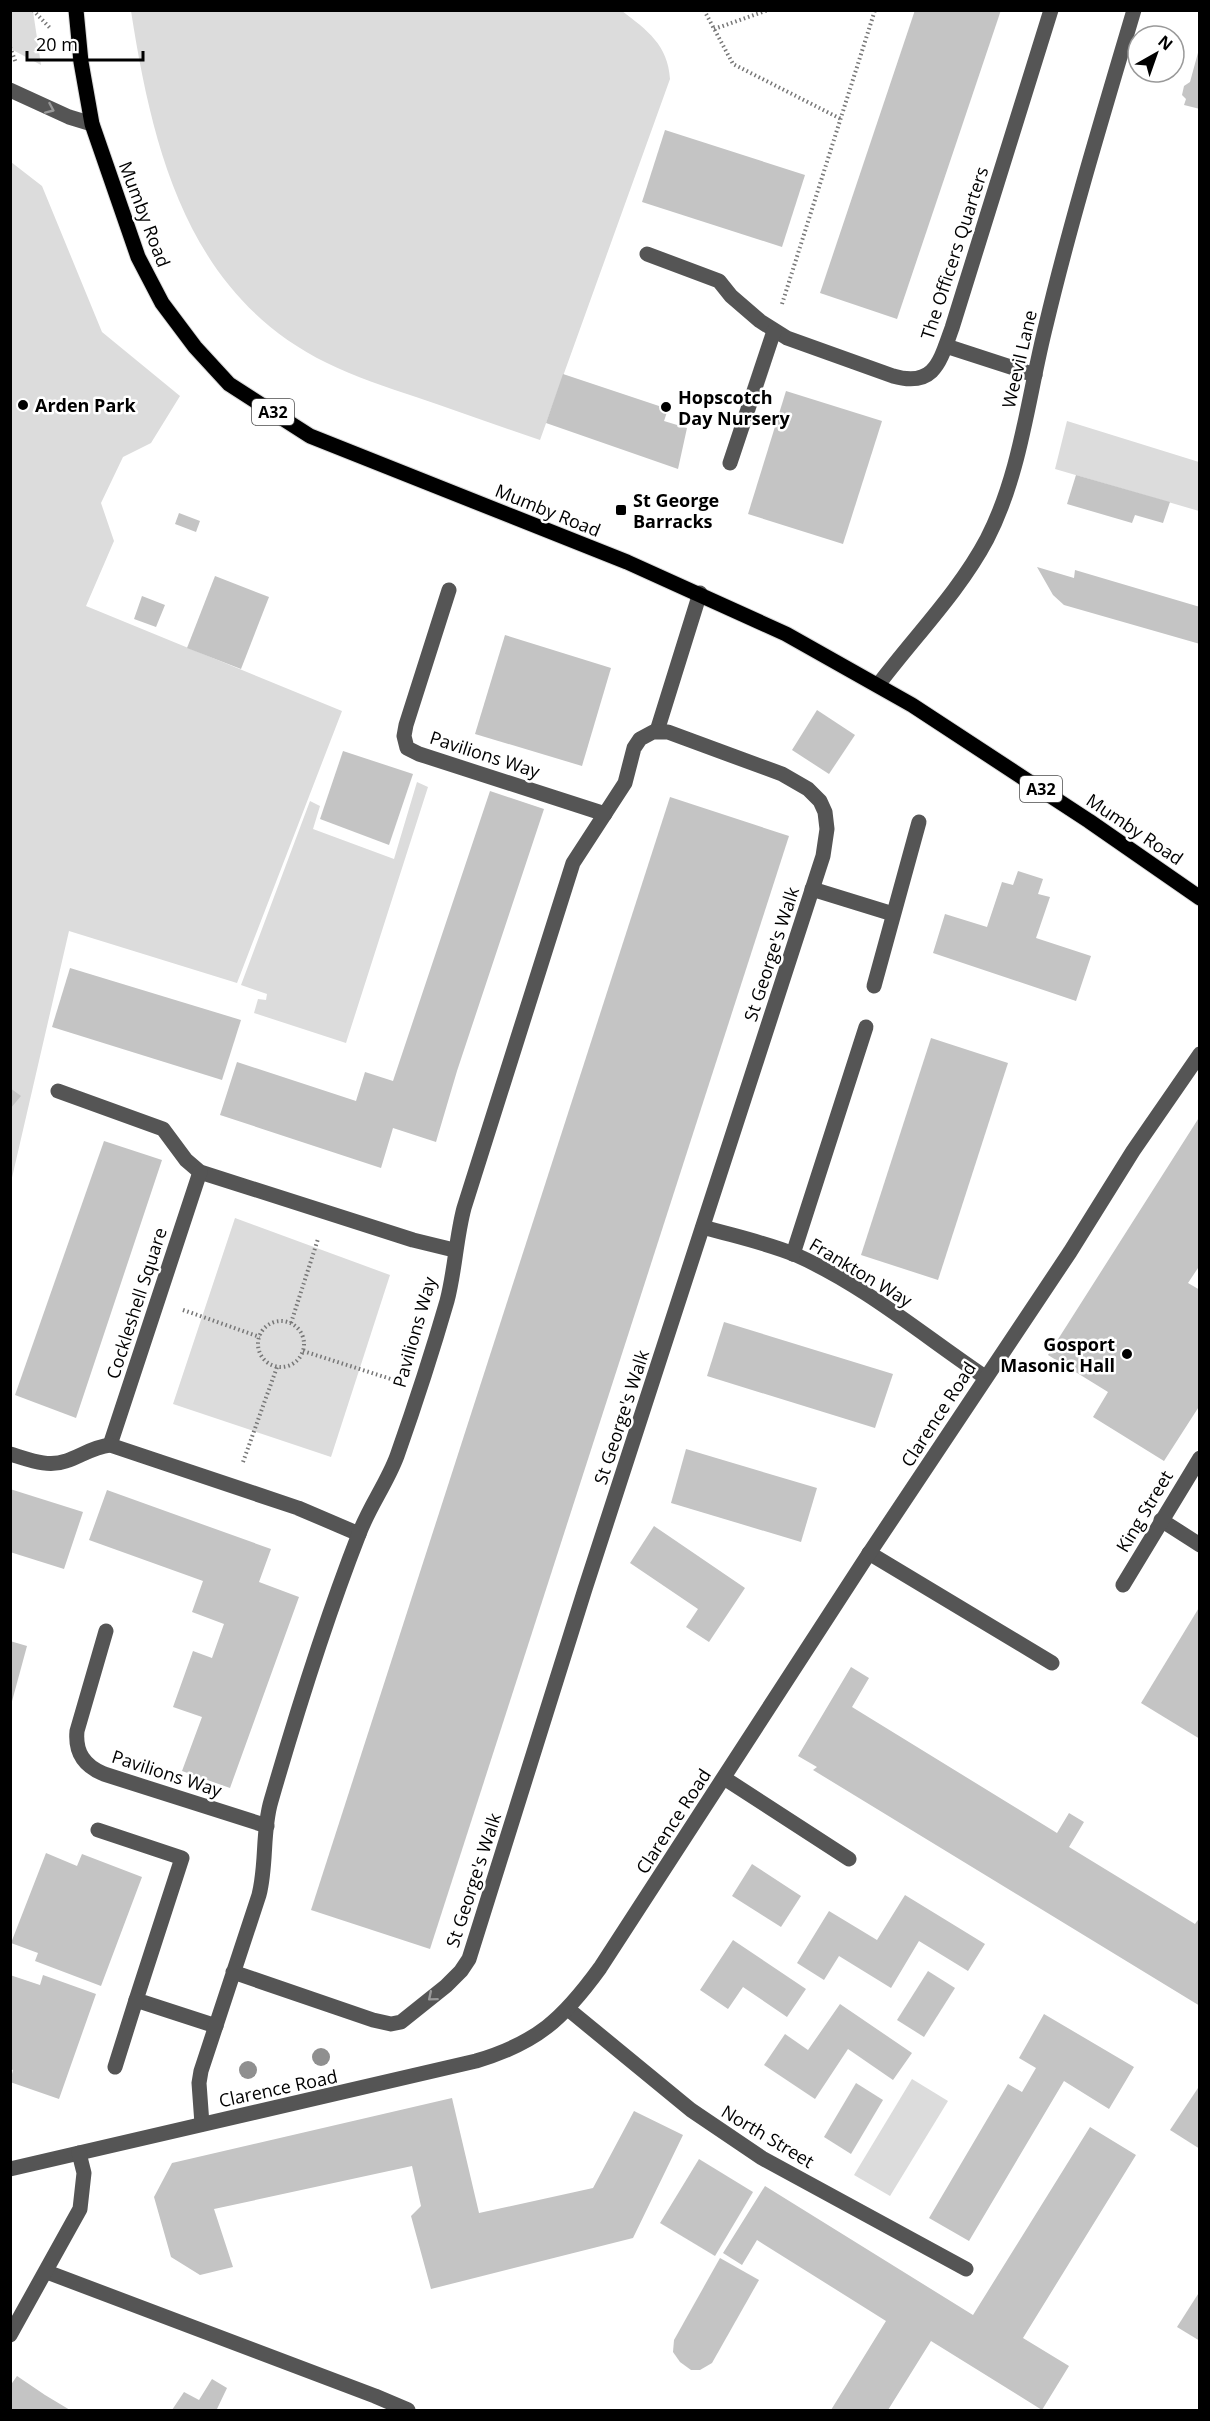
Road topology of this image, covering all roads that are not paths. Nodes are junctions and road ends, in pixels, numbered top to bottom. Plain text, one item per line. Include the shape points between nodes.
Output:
1 (76, 10) edge
2 (1051, 10) edge
3 (1134, 10) edge
4 (10, 90) edge
5 (92, 124) junction
6 (647, 254) dead end
7 (774, 331) junction
8 (945, 346) junction
9 (1035, 375) junction
10 (730, 463) dead end
11 (448, 590) dead end
12 (700, 593) junction
13 (878, 685) junction
14 (657, 731) junction
15 (605, 814) junction
16 (918, 822) dead end
17 (812, 889) junction
18 (1200, 898) edge
19 (893, 914) junction
20 (874, 986) dead end
21 (866, 1027) dead end
22 (1200, 1054) edge
23 (58, 1091) dead end
24 (200, 1172) junction
25 (703, 1227) junction
26 (454, 1251) junction
27 (793, 1254) junction
28 (986, 1377) junction
29 (110, 1445) junction
30 (10, 1454) edge
31 (1200, 1458) edge
32 (1161, 1520) junction
33 (359, 1534) junction
34 (1200, 1545) edge
35 (870, 1553) junction
36 (1123, 1585) dead end
37 (106, 1631) dead end
38 (1052, 1663) dead end
39 (724, 1778) junction
40 (267, 1826) junction
41 (98, 1830) dead end
42 (849, 1858) dead end
43 (233, 1972) junction
44 (136, 2000) junction
45 (568, 2009) junction
46 (216, 2026) junction
47 (115, 2067) dead end
48 (202, 2124) junction
49 (79, 2153) junction
50 (10, 2169) edge
51 (966, 2269) dead end
52 (47, 2272) junction
53 (10, 2335) edge
54 (408, 2410) edge

1 - 5 main road, Mumby Road / A32
2 - 8 street, The Officers Quarters
3 - 9 street, Weevil Lane via 1096,137
4 -> 5 street
5 - 12 main road, Mumby Road / A32 via 138,257 162,303 229,384 310,436
6 - 7 street, The Officers Quarters via 719,280 731,296
7 - 8 street, The Officers Quarters via 910,381 921,380 930,373
7 - 10 street
8 - 9 street
9 - 13 street, Weevil Lane via 1013,472 987,539 962,578
11 - 15 street, Pavilions Way via 406,725 407,748
12 - 13 main road, Mumby Road / A32 via 786,634
12 - 14 street
13 - 18 main road, Mumby Road / A32 via 1005,765
14 - 15 street, Pavilions Way via 644,735 637,743 625,783
14 - 17 street, St George's Walk via 782,774 814,795 825,812 827,829
15 - 26 street, Pavilions Way via 573,863 563,891
16 - 19 street
17 - 19 street
17 - 25 street, St George's Walk
19 - 20 street
21 - 27 street
22 - 28 street, Clarence Road
23 - 24 street via 163,1129
24 - 26 street
24 - 29 street, Cockleshell Square
25 - 27 street, Frankton Way
25 -> 43 street, St George's Walk via 466,1966 407,2018 392,2024
26 - 33 street, Pavilions Way via 447,1300 396,1460
27 - 28 street, Frankton Way via 851,1286
28 - 35 street, Clarence Road
29 - 30 street via 56,1463
29 - 33 street via 298,1508
31 - 32 street, King Street
32 - 34 street
32 - 36 street, King Street
33 - 40 street, Pavilions Way via 314,1661 270,1803
35 - 38 street
35 - 39 street, Clarence Road
37 - 40 street, Pavilions Way via 76,1731 76,1745 83,1760 104,1774
39 - 42 street
39 - 45 street, Clarence Road via 600,1968
40 - 43 street, Pavilions Way via 262,1883
41 - 44 street via 182,1858
43 - 46 street, Pavilions Way
44 - 46 street
44 - 47 street
45 - 48 street, Clarence Road via 527,2042 490,2057
45 - 51 street, North Street via 691,2110 762,2158
46 - 48 street, Pavilions Way via 200,2078
48 - 49 street, Clarence Road
49 - 50 street, Clarence Road
49 - 52 street via 84,2173 80,2209
52 - 53 street
52 - 54 street

